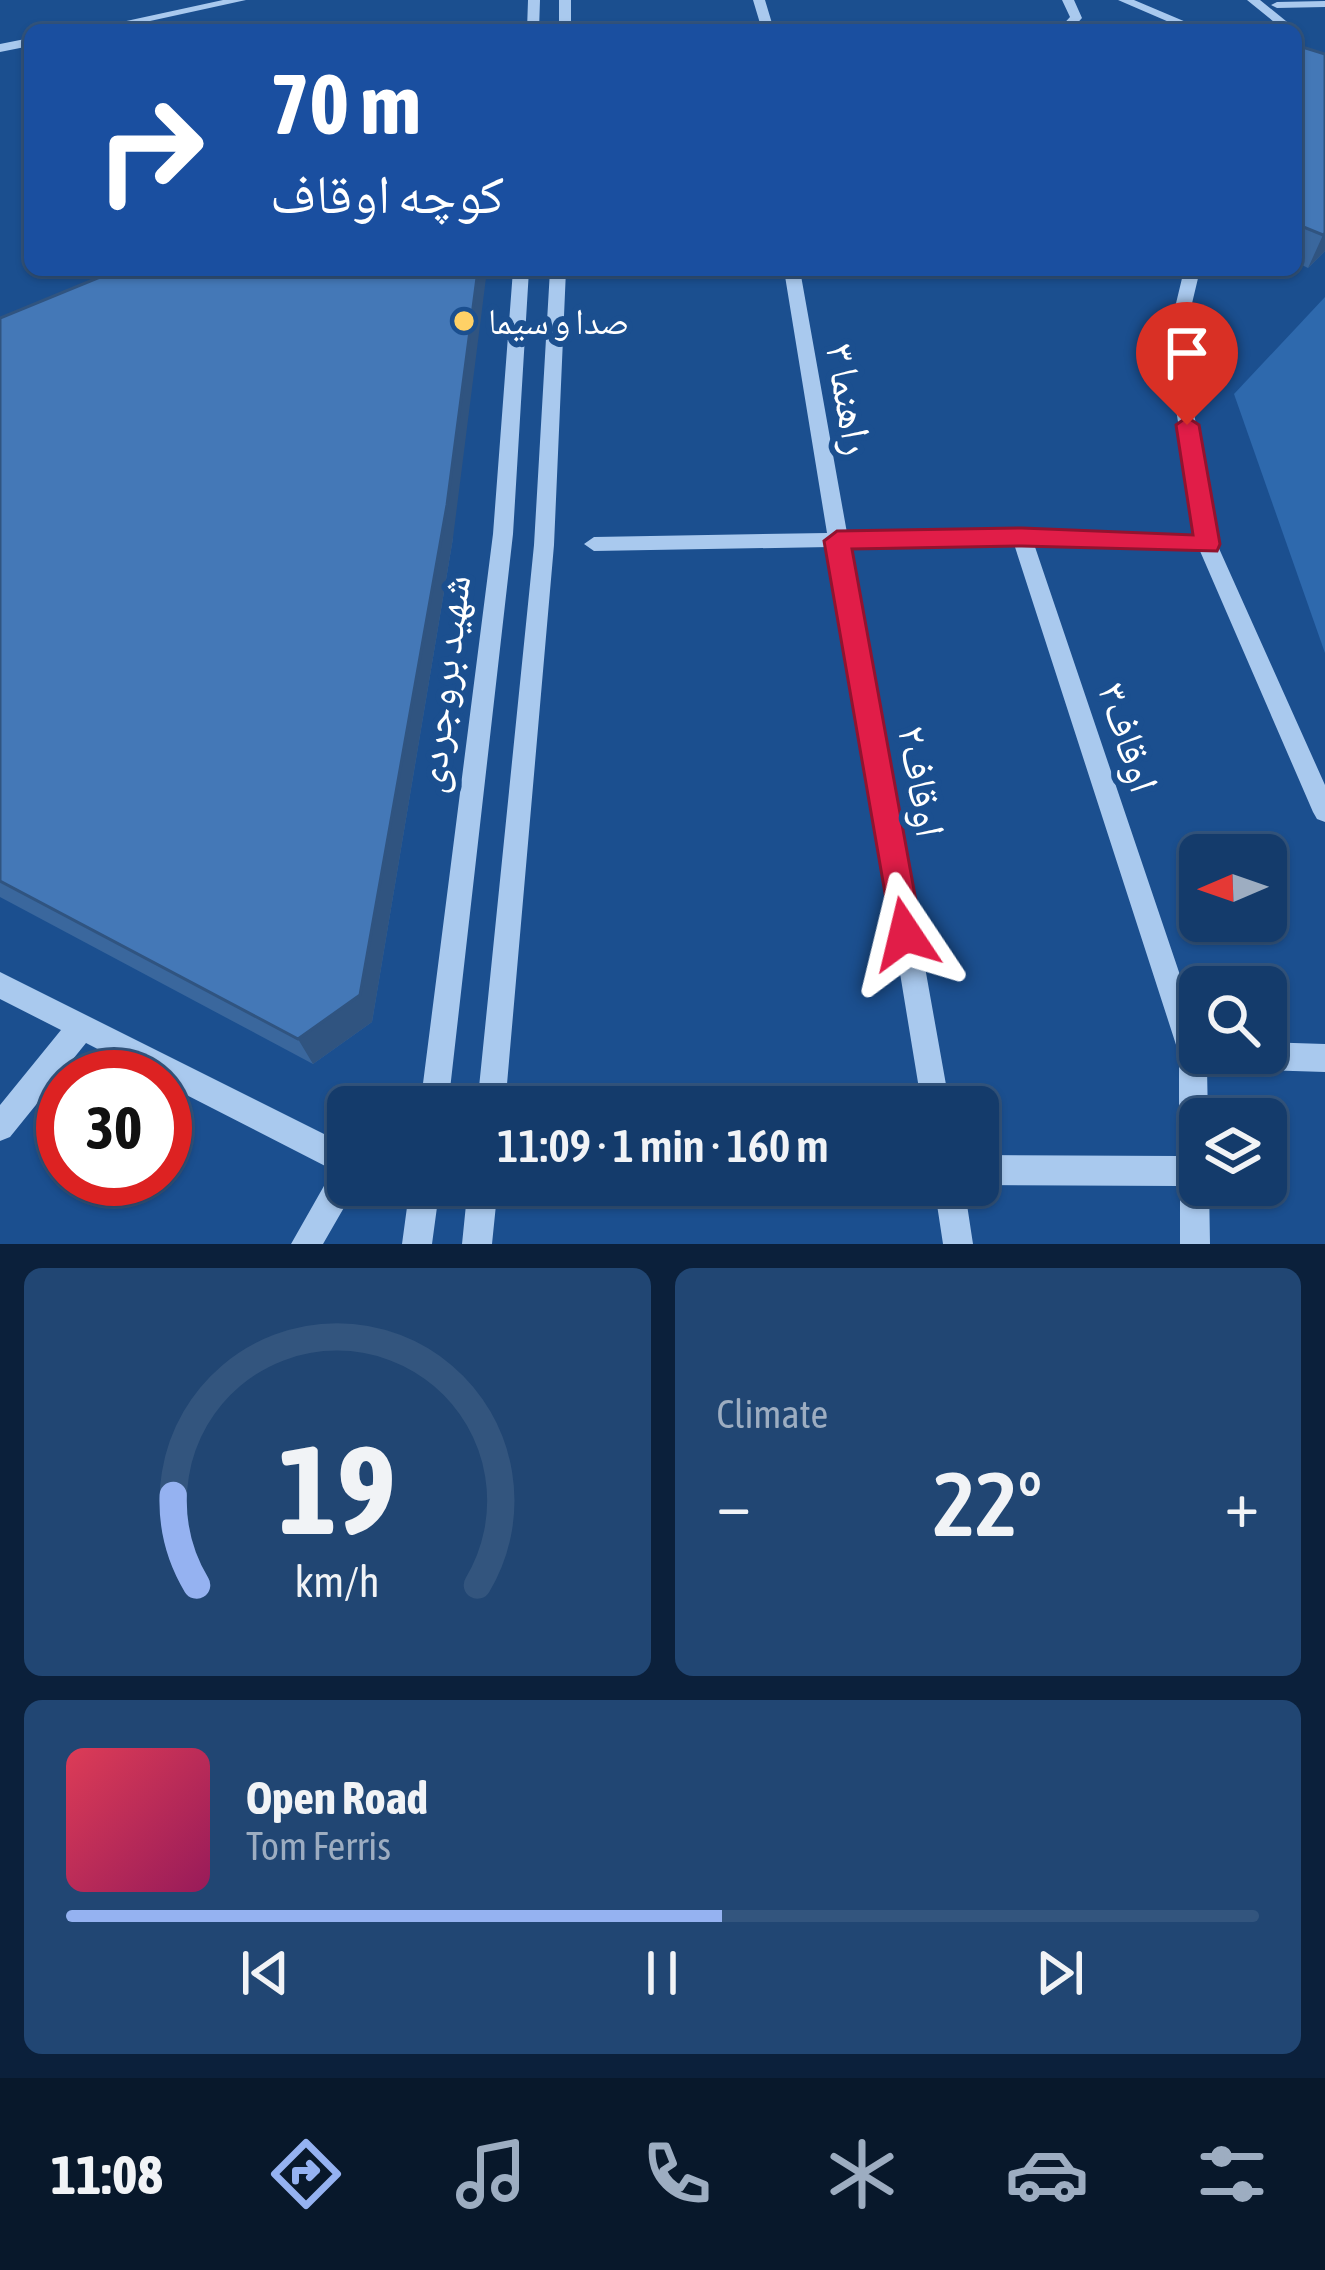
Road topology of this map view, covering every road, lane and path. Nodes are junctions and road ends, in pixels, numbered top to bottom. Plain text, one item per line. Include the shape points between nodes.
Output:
1 (138, 0) edge
2 (240, 0) edge
3 (1124, 0) edge
4 (1252, 0) edge
5 (1325, 4) edge
6 (1276, 5) dead end
7 (148, 19) junction
8 (122, 24) edge
9 (1186, 24) edge
10 (1283, 24) edge
11 (521, 276) edge
12 (558, 276) edge
13 (793, 276) edge
14 (1191, 276) edge
15 (1022, 537) junction
16 (837, 541) junction
17 (594, 544) dead end
18 (1208, 544) junction
19 (1325, 812) edge
20 (0, 985) edge
21 (1179, 1012) edge
22 (82, 1027) junction
23 (1287, 1057) edge
24 (1325, 1058) edge
25 (437, 1086) edge
26 (493, 1086) edge
27 (931, 1086) edge
28 (0, 1127) edge
29 (327, 1151) edge
30 (999, 1170) edge
31 (1179, 1172) edge
32 (328, 1206) edge
33 (422, 1206) edge
34 (481, 1206) edge
35 (952, 1206) edge
36 (1194, 1206) edge
37 (306, 1244) edge
38 (417, 1244) edge
39 (477, 1244) edge
40 (958, 1244) edge
41 (1195, 1244) edge

1 - 7 street
2 - 7 street
3 - 9 street
4 - 10 street
5 - 6 street
7 - 8 street
11 - 25 street, شهید بروجردی via 503,534
12 - 26 street, شهید بروجردی via 544,545
13 - 16 street, راهنما ۳
14 - 18 street via 1174,345
15 - 16 street
15 - 18 street
15 - 21 street, اوقاف۳
16 - 17 street
16 - 27 street, اوقاف۲
18 - 19 street
20 - 22 street
22 - 28 street
22 - 29 street
23 - 24 street
30 - 31 street
32 - 37 street
33 - 38 street
34 - 39 street
35 - 40 street
36 - 41 street, اوقاف۳

